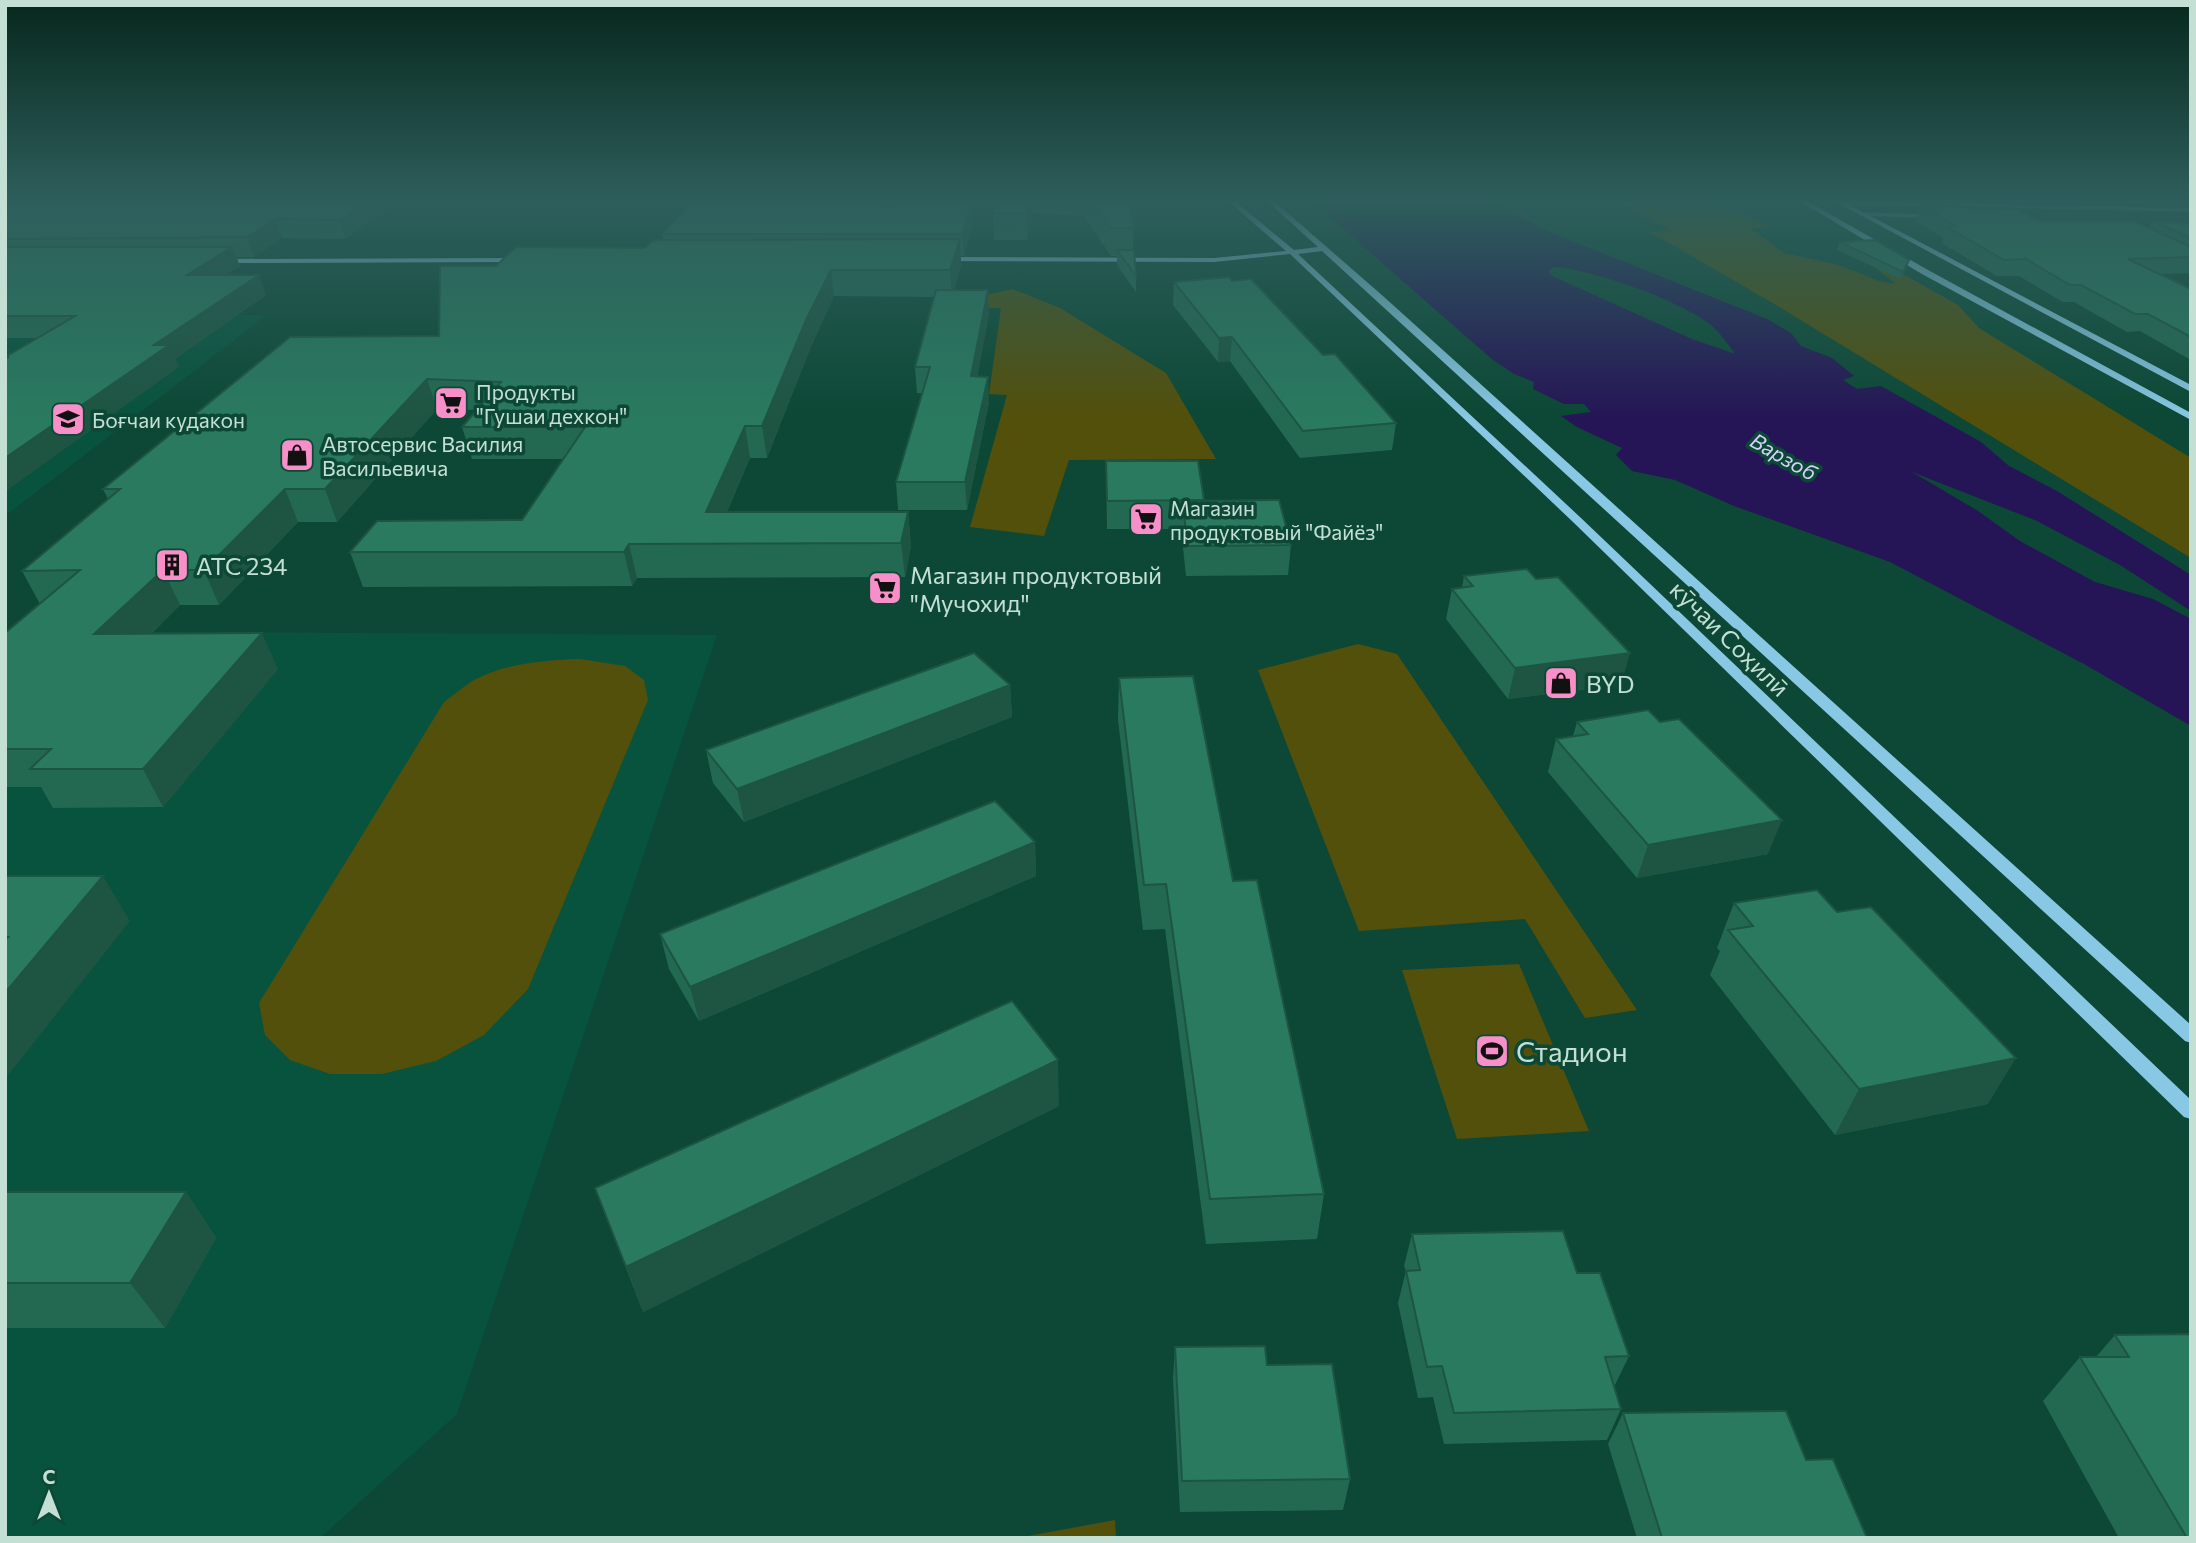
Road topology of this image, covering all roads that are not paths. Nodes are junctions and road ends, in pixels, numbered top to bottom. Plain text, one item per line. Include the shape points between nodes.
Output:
1 (1317, 274) edge
2 (1352, 274) edge
3 (1929, 274) edge
4 (1973, 274) edge
5 (2191, 389) edge
6 (2191, 417) edge
7 (2191, 1037) edge
8 (2191, 1112) edge

1 - 8 main road, кӯчаи Соҳилӣ
2 - 7 main road
3 - 6 main road
4 - 5 main road

